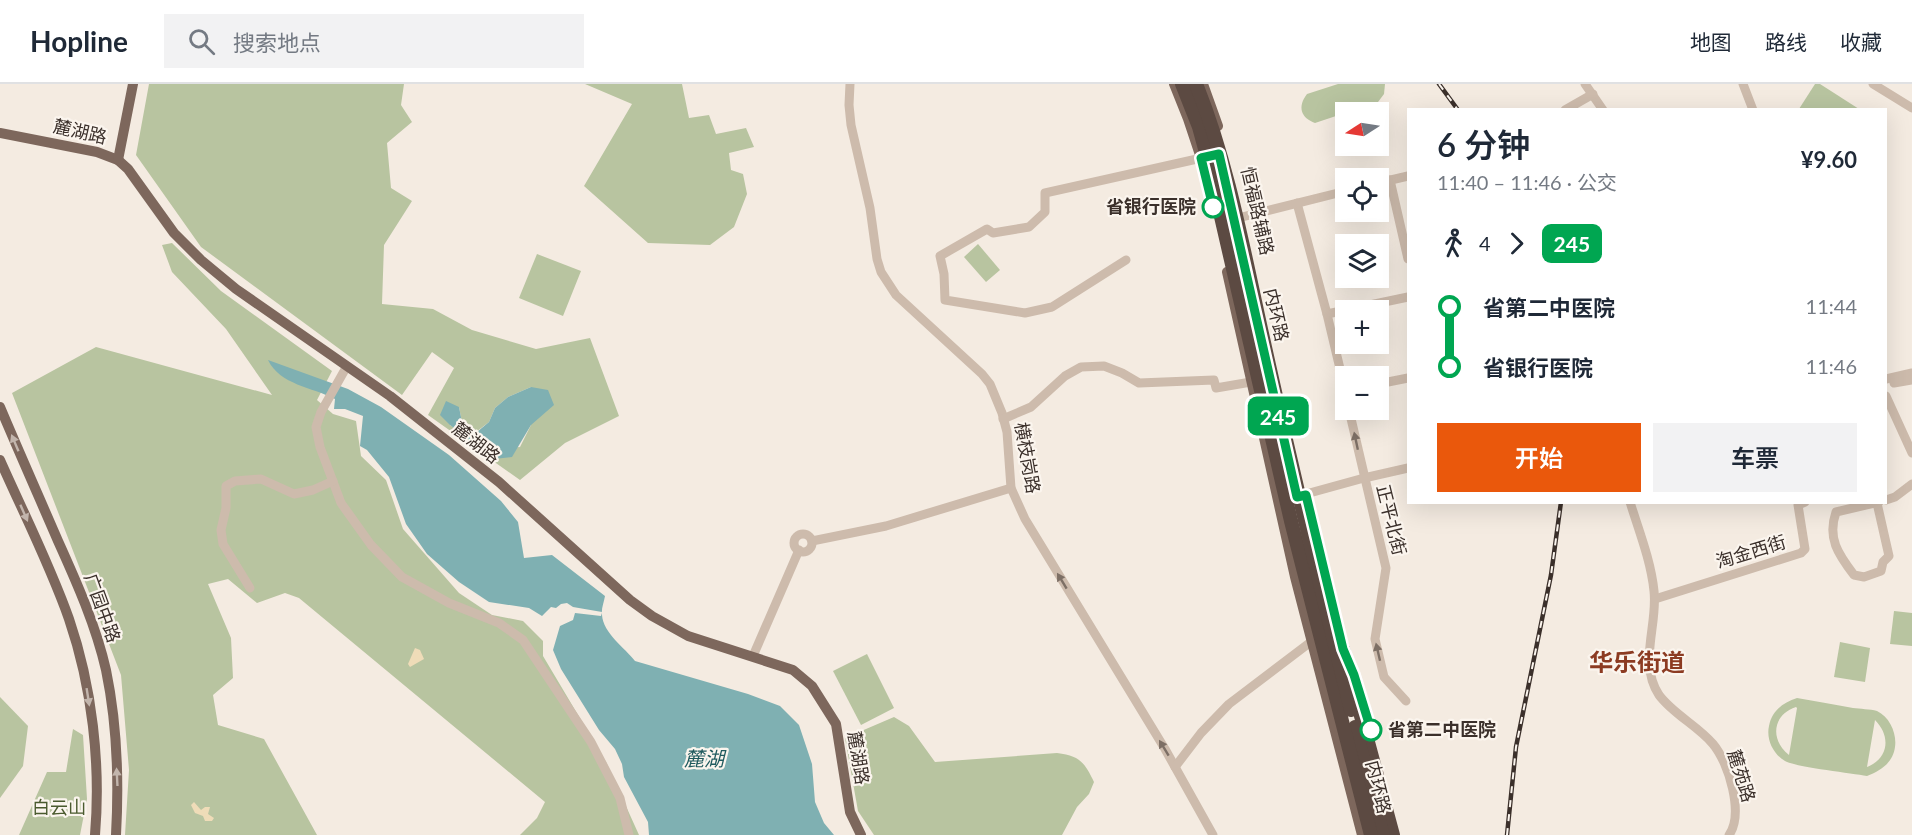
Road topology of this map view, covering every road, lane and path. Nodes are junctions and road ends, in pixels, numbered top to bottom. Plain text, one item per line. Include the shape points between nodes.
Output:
1 (133, 84) edge
2 (850, 84) edge
3 (1174, 84) edge
4 (1183, 84) edge
5 (1195, 84) edge
6 (1203, 84) edge
7 (1585, 84) edge
8 (1743, 84) edge
9 (1873, 84) edge
10 (1593, 94) junction
11 (1568, 108) edge
12 (1602, 108) edge
13 (1751, 108) edge
14 (1912, 108) edge
15 (0, 133) edge
16 (1214, 155) junction
17 (118, 160) junction
18 (1407, 176) edge
19 (1390, 180) joint
20 (1335, 194) edge
21 (1297, 203) junction
22 (1242, 217) junction
23 (1407, 255) edge
24 (1126, 260) dead end
25 (1407, 297) edge
26 (1327, 314) junction
27 (347, 366) junction
28 (1339, 366) edge
29 (1912, 373) edge
30 (1407, 378) edge
31 (1887, 379) edge
32 (1912, 380) edge
33 (1251, 382) junction
34 (1389, 382) edge
35 (1887, 384) edge
36 (1887, 398) edge
37 (0, 407) edge
38 (1004, 419) junction
39 (1351, 420) edge
40 (1912, 453) edge
41 (0, 460) edge
42 (1407, 468) edge
43 (1364, 478) junction
44 (333, 481) junction
45 (1912, 484) edge
46 (1011, 488) junction
47 (1297, 497) junction
48 (1887, 500) edge
49 (1631, 504) edge
50 (1800, 504) edge
51 (1873, 504) edge
52 (1878, 504) edge
53 (812, 541) junction
54 (799, 550) junction
55 (250, 588) dead end
56 (1655, 599) junction
57 (1305, 614) junction
58 (1323, 624) junction
59 (1312, 641) junction
60 (1343, 649) junction
61 (753, 656) junction
62 (1406, 702) dead end
63 (1175, 767) junction
64 (95, 835) edge
65 (116, 835) edge
66 (629, 835) edge
67 (861, 835) edge
68 (1213, 835) edge
69 (1362, 835) edge
70 (1371, 835) edge
71 (1381, 835) edge
72 (1395, 835) edge
73 (1729, 835) edge

1 - 17 main road
2 - 38 street, 横枝岗路 via 851,125 880,272 896,295 982,374
3 - 16 main road, 恒福路辅路 via 1188,119
4 - 16 main road
4 - 70 highway, 内环路, bridge via 1208,160 1289,512
5 - 16 main road
5 - 71 highway, 内环路, bridge via 1229,187
6 - 16 main road, 恒福路辅路
7 - 10 street
8 - 13 street
9 - 14 street
10 - 11 street
10 - 12 street
15 - 17 main road, 麓湖路 via 97,152
16 - 22 main road, 恒福路辅路
16 - 24 street via 1045,193 1045,212 1029,227 993,233 987,229 940,256 945,300 1025,313 1052,307
16 - 33 main road, 恒福路辅路
16 - 47 main road
17 - 27 main road, 麓湖路 via 174,233 201,260
18 - 19 street
19 - 23 street
20 - 21 street
21 - 22 street
21 - 26 street
22 - 47 main road, 恒福路辅路
25 - 26 street
26 - 28 street
27 - 44 street via 316,427
27 - 61 main road, 麓湖路 via 501,483 638,605 688,636
29 - 31 street
30 - 34 street
32 - 35 street
33 - 38 street via 1216,388 1214,380 1139,383 1104,366 1081,368 1065,376 1031,406
33 - 57 main road, 恒福路辅路
36 - 40 street
65 -> 37 main road, 广园中路 via 114,734 100,649
38 - 46 street, 横枝岗路
43 -> 39 street, 正平北街
41 -> 64 main road, 广园中路 via 61,597 77,644 93,735
42 - 43 street
43 - 47 street
62 -> 43 street, 正平北街 via 1384,677 1375,639 1386,568
44 - 55 street via 294,494 261,479 235,481 226,486 221,530 224,544
44 - 66 street via 341,503 371,545 402,577 449,603 499,623 523,640 591,742 620,798
45 - 48 street
46 - 53 street via 886,526
63 -> 46 street, 横枝岗路 via 1035,537
47 - 58 main road
47 - 60 main road, 恒福路辅路
49 - 56 street, 麓苑路
50 - 56 street, 淘金西街 via 1805,543 1801,553
51 - 52 street via 1836,512 1831,524 1837,553 1854,575 1864,577 1881,571 1888,556
53 - 54 street via 807,550
53 - 54 street via 806,534 798,536 795,543
54 - 61 street
56 - 73 street, 麓苑路 via 1649,663 1653,682 1659,695 1713,744 1721,757 1736,814
57 - 58 main road
57 - 59 main road, 恒福路辅路
58 - 60 main road
58 - 69 main road
58 - 71 main road
59 - 63 street via 1229,704
59 - 69 main road, 恒福路辅路
60 - 72 highway
60 - 72 main road, 恒福路辅路 via 1370,726
61 - 67 main road, 麓湖路 via 802,676 836,724 850,812
63 - 68 street, 横枝岗路

